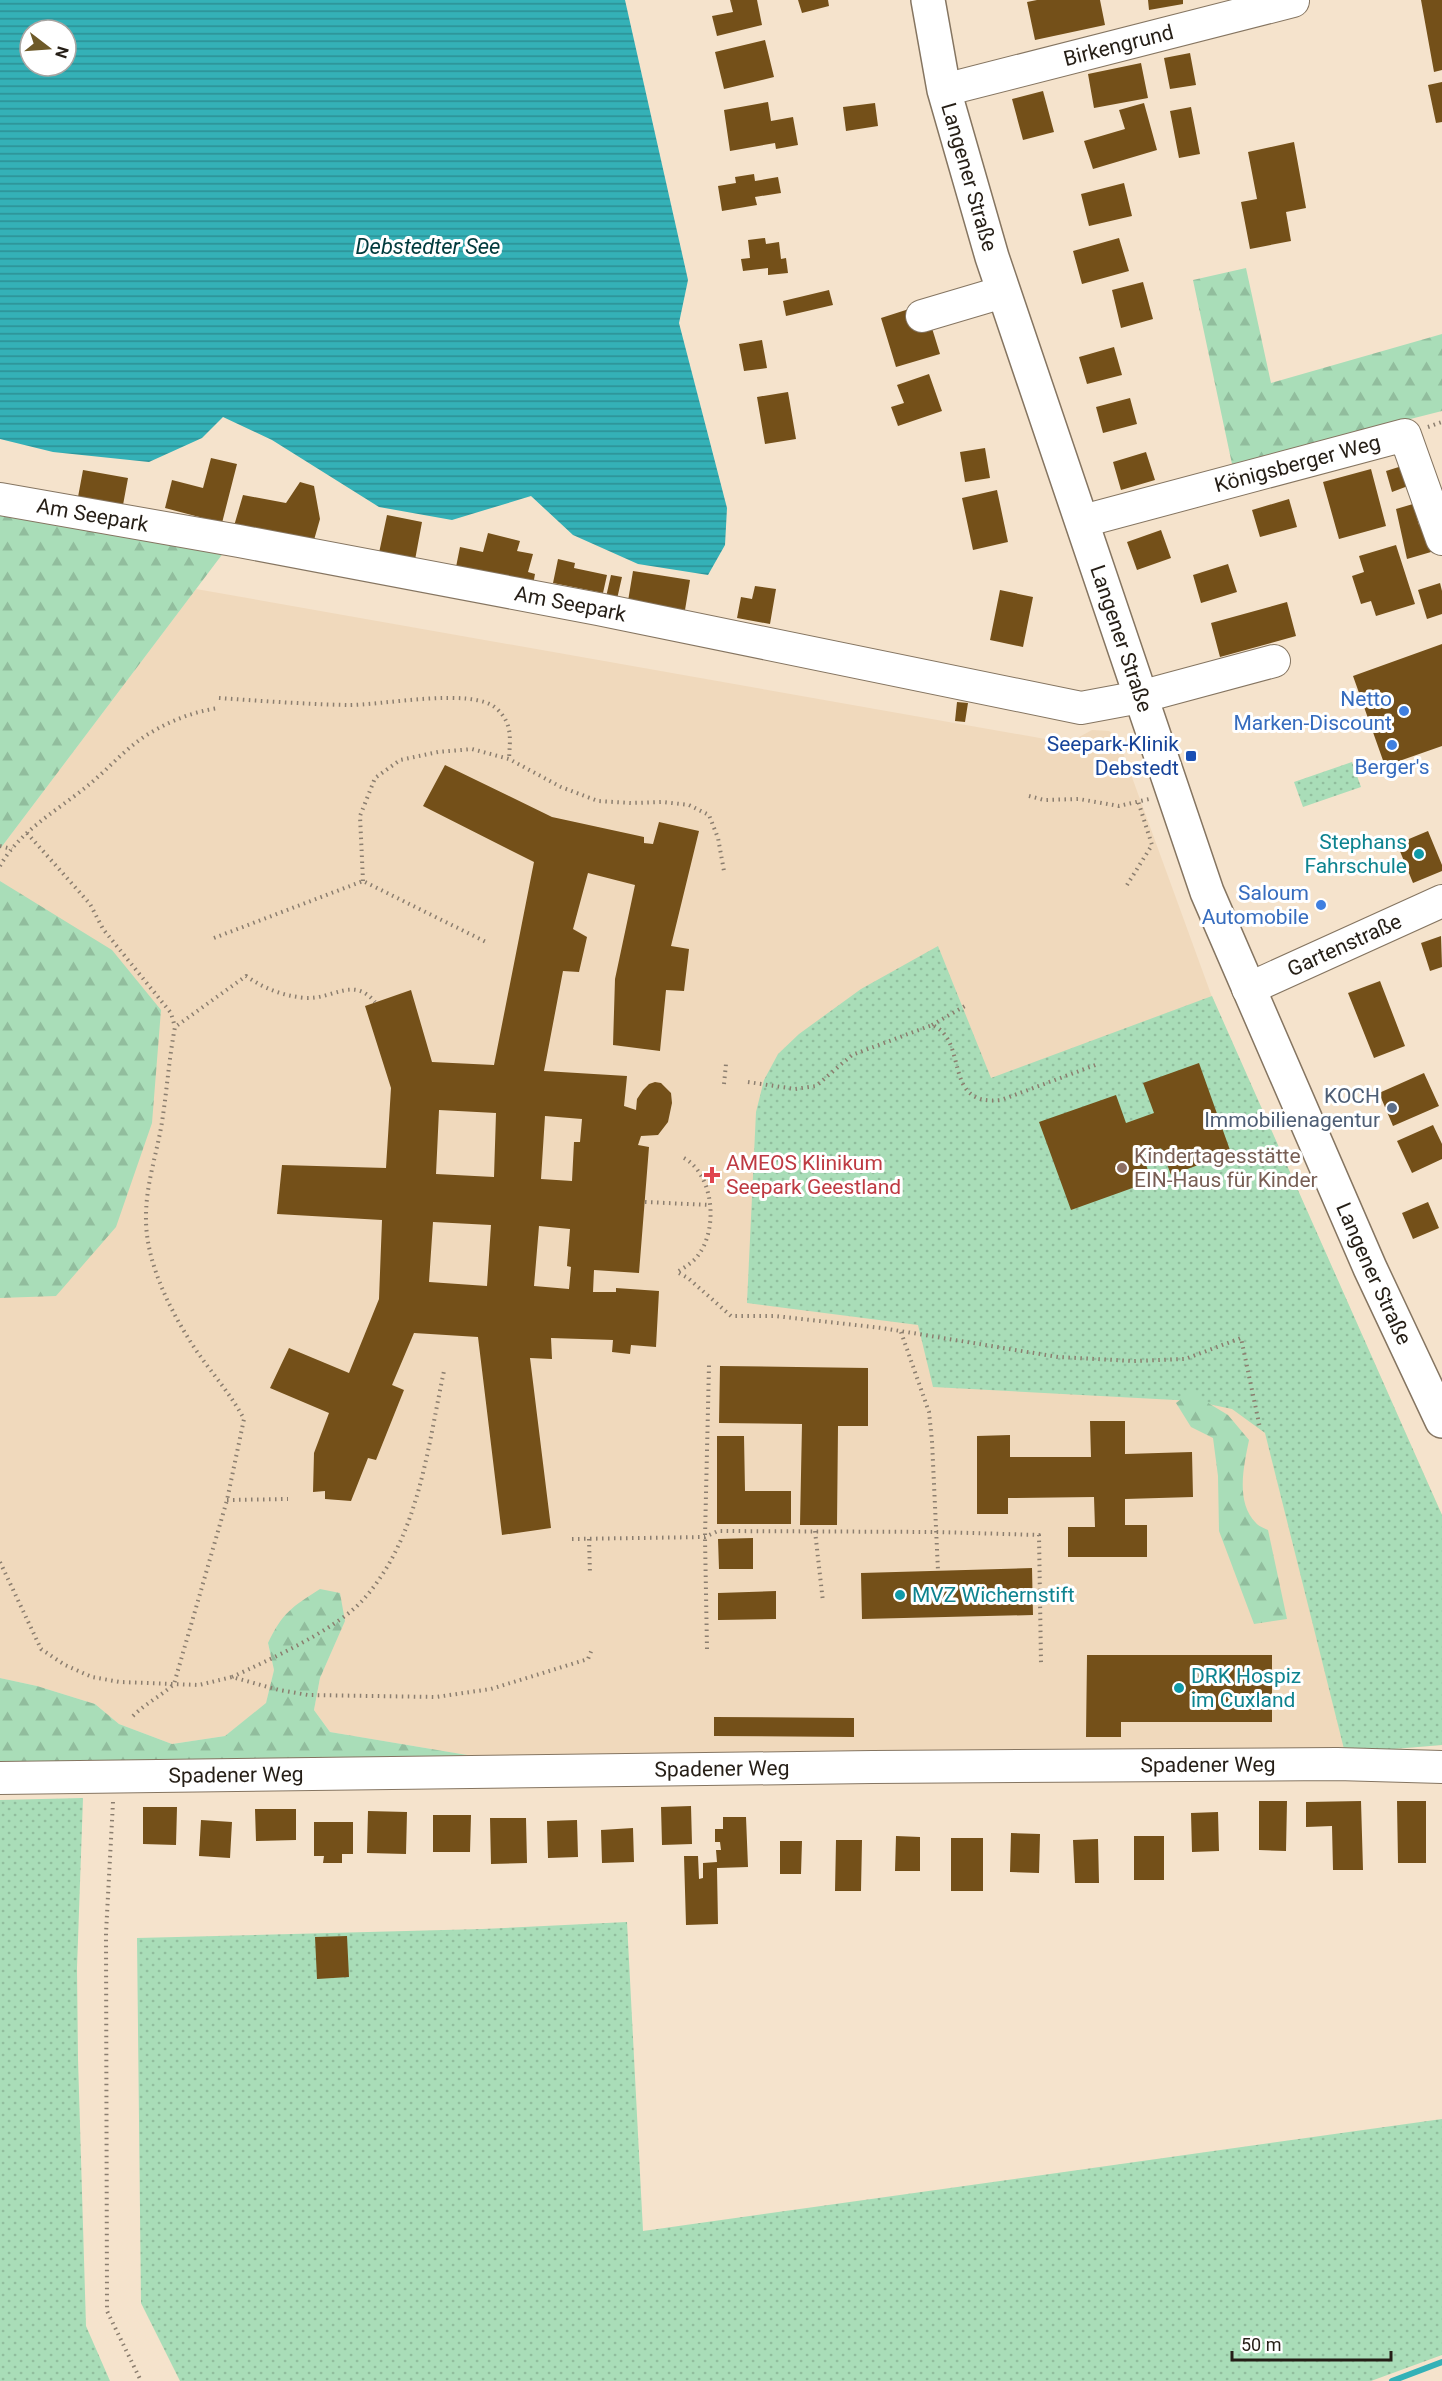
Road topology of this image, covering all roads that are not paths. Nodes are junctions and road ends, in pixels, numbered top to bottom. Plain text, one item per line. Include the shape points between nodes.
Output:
1 (928, 0) edge
2 (1293, 0) edge
3 (944, 90) junction
4 (1003, 292) junction
5 (922, 316) dead end
6 (0, 499) edge
7 (1083, 521) junction
8 (1442, 539) edge
9 (1274, 661) dead end
10 (1140, 697) junction
11 (1442, 901) edge
12 (1248, 989) junction
13 (1442, 1421) edge
14 (1442, 1767) edge
15 (0, 1778) edge

1 - 3 main road, Langener Straße
2 - 3 street, Birkengrund
3 - 4 main road, Langener Straße
4 - 5 street
4 - 7 main road, Langener Straße
6 - 10 street, Am Seepark via 598,609 1081,708
7 - 8 street, Königsberger Weg via 1405,435
7 - 10 main road, Langener Straße
9 - 10 street, Am Seepark
10 - 12 main road, Langener Straße via 1207,892
11 - 12 street, Gartenstraße
12 - 13 main road, Langener Straße via 1370,1268
14 - 15 street, Spadener Weg via 850,1767

